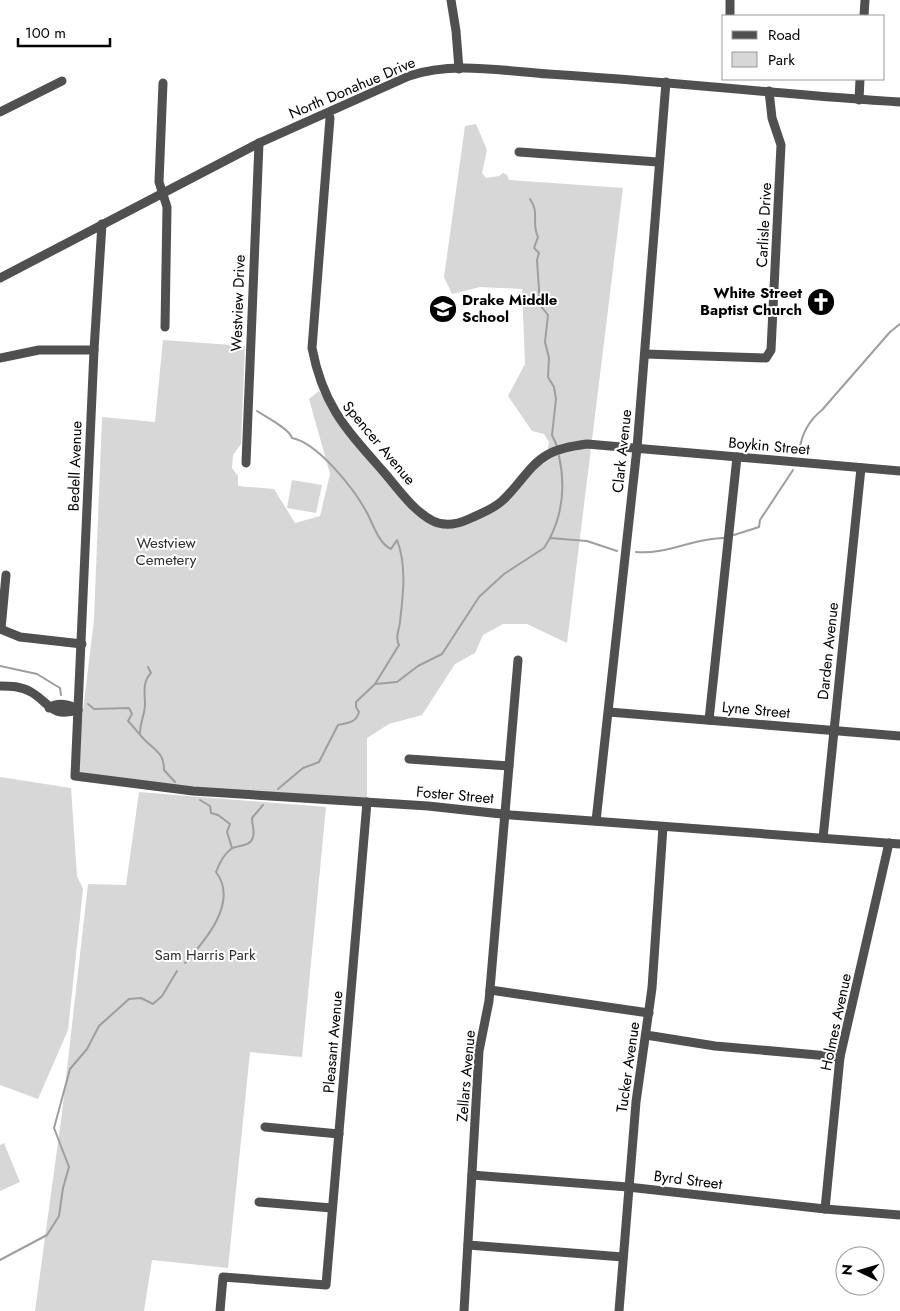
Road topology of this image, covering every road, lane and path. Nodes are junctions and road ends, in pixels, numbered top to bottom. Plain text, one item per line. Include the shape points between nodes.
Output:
1 (451, 0) edge
2 (730, 0) edge
3 (865, 0) edge
4 (730, 15) edge
5 (864, 15) edge
6 (458, 69) junction
7 (860, 80) edge
8 (62, 81) dead end
9 (666, 82) junction
10 (164, 83) dead end
11 (732, 83) edge
12 (769, 91) junction
13 (859, 100) junction
14 (900, 102) edge
15 (0, 112) edge
16 (328, 113) junction
17 (259, 143) junction
18 (519, 152) dead end
19 (658, 162) junction
20 (164, 193) junction
21 (102, 224) junction
22 (0, 278) edge
23 (165, 327) dead end
24 (94, 350) junction
25 (645, 354) junction
26 (0, 358) edge
27 (637, 448) junction
28 (737, 457) junction
29 (246, 463) dead end
30 (861, 468) junction
31 (900, 471) edge
32 (6, 575) dead end
33 (1, 629) edge
34 (82, 644) junction
35 (518, 660) dead end
36 (0, 686) edge
37 (78, 710) junction
38 (609, 712) junction
39 (709, 720) junction
40 (834, 731) junction
41 (900, 736) edge
42 (408, 759) dead end
43 (509, 766) junction
44 (367, 802) junction
45 (505, 814) junction
46 (596, 822) junction
47 (663, 827) junction
48 (824, 838) junction
49 (889, 843) junction
50 (900, 844) edge
51 (490, 990) junction
52 (649, 1013) junction
53 (646, 1035) junction
54 (840, 1056) junction
55 (265, 1127) dead end
56 (339, 1134) junction
57 (472, 1175) junction
58 (628, 1186) junction
59 (259, 1202) dead end
60 (332, 1208) junction
61 (825, 1209) junction
62 (900, 1215) edge
63 (468, 1245) junction
64 (623, 1256) junction
65 (220, 1311) edge
66 (464, 1311) edge
67 (619, 1311) edge

1 - 6 street
2 - 4 street
3 - 5 street
6 - 9 street, North Donahue Drive
6 - 16 street, North Donahue Drive via 428,70 409,76
7 - 13 street
8 - 15 street
9 - 11 street, North Donahue Drive
9 - 19 street, Clark Avenue
10 - 20 street via 159,182
11 - 12 street, North Donahue Drive
12 - 13 street, North Donahue Drive
12 - 25 street, Carlisle Drive via 772,118 781,145 771,350 766,358
13 - 14 street, North Donahue Drive
16 - 17 street, North Donahue Drive
16 - 27 street, Spencer Avenue via 312,348 316,370 333,410 345,428 416,508 433,521 447,524 462,522 501,502 547,455 587,444
17 - 20 street, North Donahue Drive
17 - 29 street, Westview Drive
18 - 19 street
19 - 25 street, Clark Avenue
20 - 21 street, North Donahue Drive
20 - 23 street via 167,207
21 - 22 street, North Donahue Drive
21 - 24 street, Bedell Avenue
24 - 26 street via 39,350
24 - 34 street, Bedell Avenue
25 - 27 street, Clark Avenue
27 - 28 street, Boykin Street
27 - 38 street, Clark Avenue
28 - 30 street, Boykin Street
28 - 39 street
30 - 31 street, Boykin Street
30 - 40 street, Darden Avenue
32 - 33 street
33 - 34 street via 20,637
34 - 37 street, Bedell Avenue
35 - 43 street, Zellars Avenue
36 - 37 street via 25,689 49,708 54,704 72,705
37 - 44 street, Foster Street via 74,776 193,791
38 - 39 street, Lyne Street
38 - 46 street, Clark Avenue
39 - 40 street, Lyne Street
40 - 41 street, Lyne Street
40 - 48 street, Darden Avenue
42 - 43 street
43 - 45 street, Zellars Avenue
44 - 45 street, Foster Street
44 - 56 street, Pleasant Avenue
45 - 46 street, Foster Street
45 - 51 street, Zellars Avenue
46 - 47 street, Foster Street
47 - 48 street, Foster Street
47 - 52 street, Tucker Avenue
48 - 49 street, Foster Street
49 - 50 street, Foster Street
49 - 54 street, Holmes Avenue
51 - 52 street
51 - 57 street, Zellars Avenue via 479,1051
52 - 53 street, Tucker Avenue
53 - 54 street via 723,1047
53 - 58 street, Tucker Avenue
54 - 61 street, Holmes Avenue
55 - 56 street
56 - 60 street, Pleasant Avenue
57 - 58 street, Byrd Street
57 - 63 street, Zellars Avenue
58 - 61 street, Byrd Street
58 - 64 street, Tucker Avenue
59 - 60 street
60 - 65 street, Pleasant Avenue via 326,1285 223,1277
61 - 62 street, Byrd Street
63 - 64 street
63 - 66 street, Zellars Avenue
64 - 67 street, Tucker Avenue

